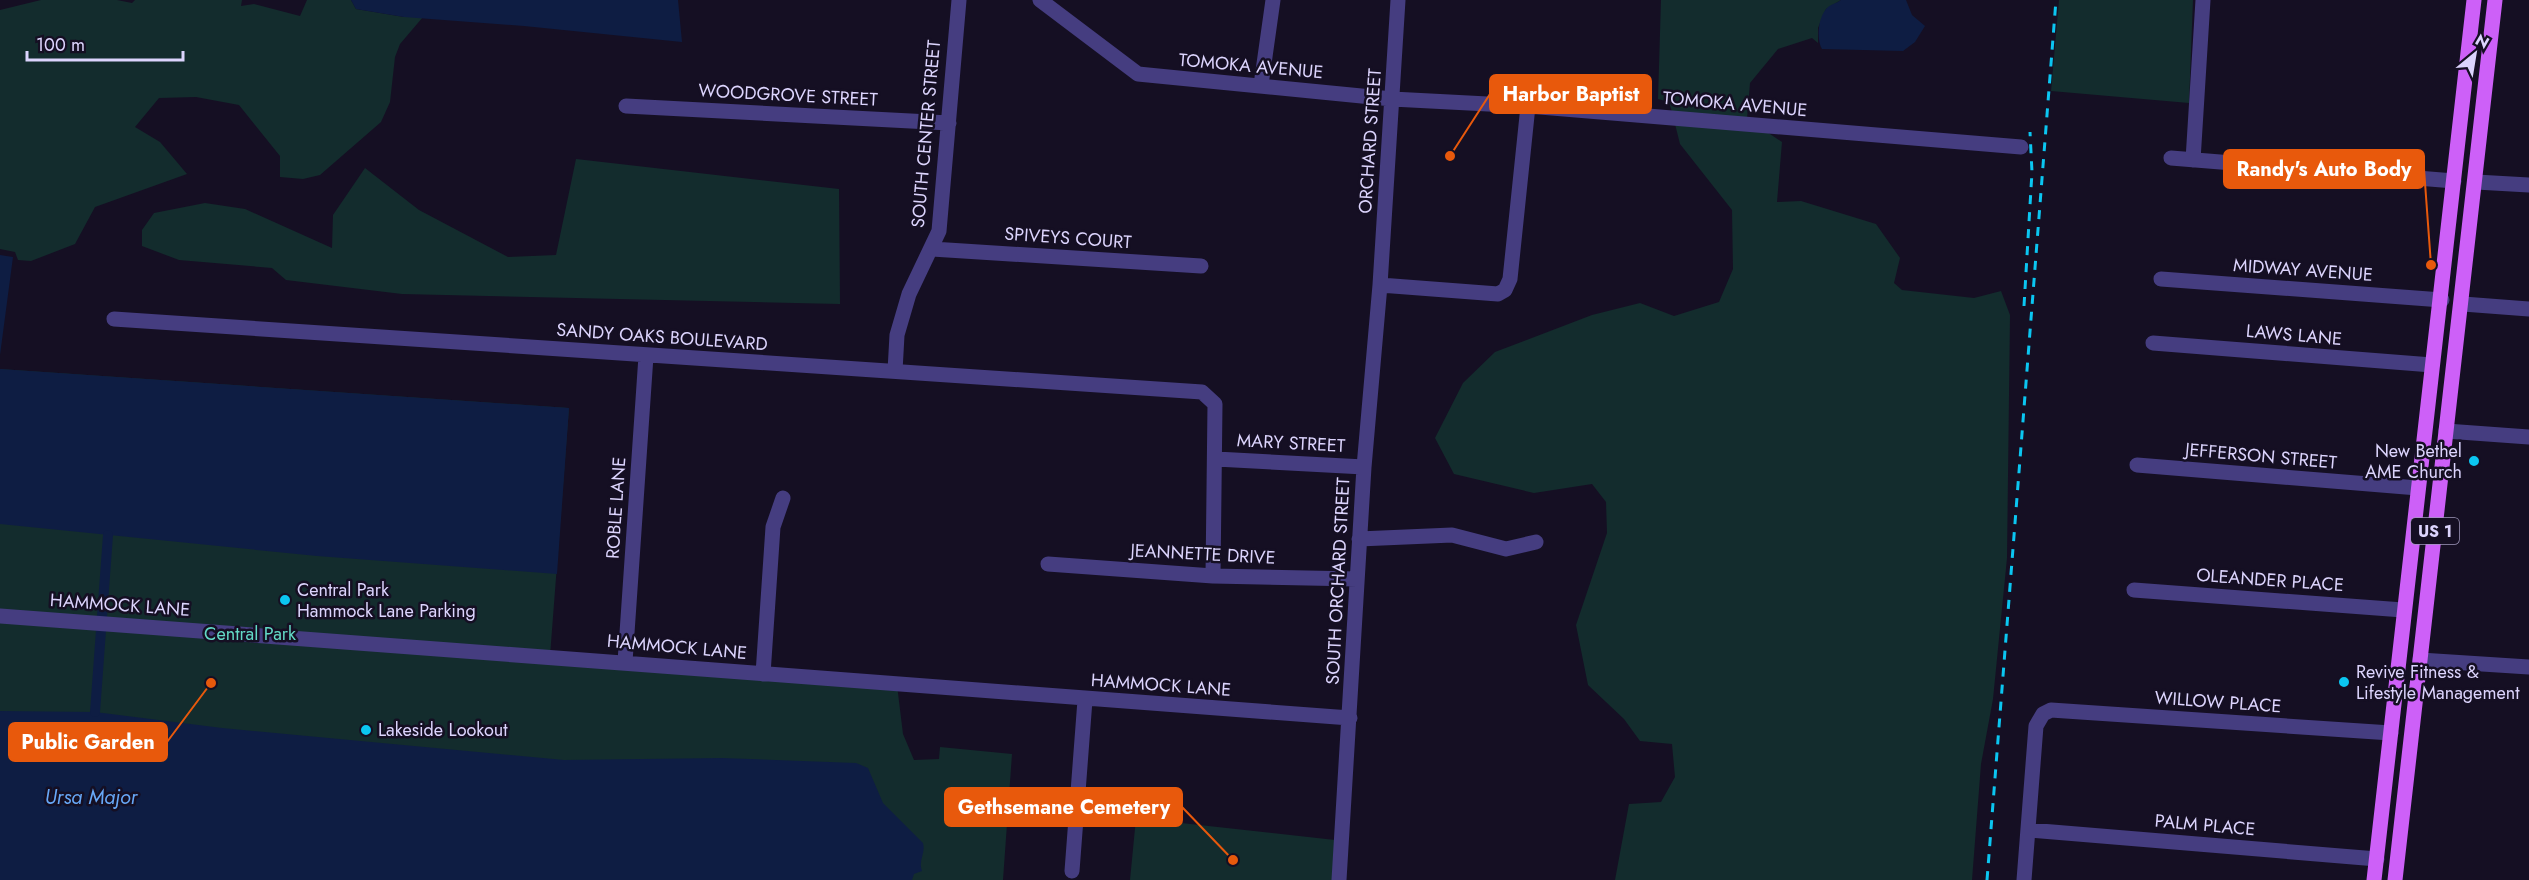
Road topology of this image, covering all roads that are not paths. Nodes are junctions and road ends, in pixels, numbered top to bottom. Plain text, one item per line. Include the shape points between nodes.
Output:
1 (959, 0) edge
2 (1040, 0) edge
3 (1273, 0) edge
4 (1398, 0) edge
5 (2203, 0) edge
6 (2474, 0) edge
7 (2495, 0) edge
8 (1261, 86) junction
9 (1392, 99) junction
10 (626, 106) dead end
11 (1528, 106) junction
12 (949, 123) junction
13 (2021, 147) dead end
14 (2171, 158) dead end
15 (2193, 160) junction
16 (2454, 181) junction
17 (2476, 182) junction
18 (2529, 185) edge
19 (932, 249) junction
20 (1201, 266) dead end
21 (2466, 273) junction
22 (2161, 279) dead end
23 (1380, 285) junction
24 (2442, 300) junction
25 (2463, 304) junction
26 (2529, 309) edge
27 (114, 320) dead end
28 (2153, 343) dead end
29 (646, 356) junction
30 (2432, 366) junction
31 (895, 371) junction
32 (2446, 431) junction
33 (2529, 437) edge
34 (1216, 459) junction
35 (2137, 465) dead end
36 (1364, 467) junction
37 (2418, 489) junction
38 (783, 498) dead end
39 (1359, 539) junction
40 (1536, 542) dead end
41 (1048, 564) dead end
42 (1213, 576) junction
43 (1357, 579) junction
44 (2134, 590) dead end
45 (2403, 615) junction
46 (0, 616) edge
47 (2420, 660) junction
48 (625, 662) junction
49 (2529, 667) edge
50 (763, 674) junction
51 (1085, 700) junction
52 (1350, 718) junction
53 (2391, 733) junction
54 (2029, 830) junction
55 (2377, 859) junction
56 (1072, 871) dead end
57 (1339, 880) edge
58 (2024, 880) edge
59 (2374, 880) edge
60 (2395, 880) edge

1 - 12 street, SOUTH CENTER STREET
2 - 8 street, TOMOKA AVENUE via 1138,74
3 - 8 street
4 - 9 street, ORCHARD STREET
5 - 15 street
6 - 16 main road, US 1
7 - 17 main road, US 1
8 - 9 street, TOMOKA AVENUE
9 - 11 street, TOMOKA AVENUE
9 - 23 street, ORCHARD STREET
10 - 12 street, WOODGROVE STREET
11 - 13 street, TOMOKA AVENUE
11 - 23 street via 1510,279 1505,290 1498,294
12 - 19 street, SOUTH CENTER STREET via 939,231
14 - 15 street
15 - 16 street
16 - 21 main road via 2465,197 2461,262
16 - 24 main road, US 1
17 - 18 street
17 - 21 main road, US 1
19 - 20 street, SPIVEYS COURT
19 - 31 street, SOUTH CENTER STREET via 909,294 897,335
21 - 25 main road, US 1
22 - 24 street, MIDWAY AVENUE
23 - 36 street, SOUTH ORCHARD STREET
24 - 30 main road, US 1
25 - 26 street
25 - 32 main road, US 1
27 - 29 street, SANDY OAKS BOULEVARD
28 - 30 street, LAWS LANE
29 - 31 street, SANDY OAKS BOULEVARD
29 - 48 street, ROBLE LANE
30 - 37 main road, US 1
31 - 34 street, SANDY OAKS BOULEVARD via 1202,392 1215,404
32 - 33 street
32 - 47 main road, US 1
34 - 36 street, MARY STREET
34 - 42 street
35 - 37 street, JEFFERSON STREET
36 - 39 street, SOUTH ORCHARD STREET
37 - 45 main road, US 1
38 - 50 street via 773,527
39 - 40 street via 1452,535 1506,549
39 - 43 street, SOUTH ORCHARD STREET
41 - 42 street, JEANNETTE DRIVE
42 - 43 street, JEANNETTE DRIVE
43 - 52 street, SOUTH ORCHARD STREET
44 - 45 street, OLEANDER PLACE
45 - 47 main road via 2409,644
45 - 53 main road, US 1
46 - 48 street, HAMMOCK LANE
47 - 49 street
47 - 60 main road, US 1
48 - 50 street, HAMMOCK LANE
50 - 51 street, HAMMOCK LANE
51 - 52 street, HAMMOCK LANE
51 - 56 street
52 - 57 street, SOUTH ORCHARD STREET
53 - 54 street, WILLOW PLACE via 2051,710 2043,714 2036,726
53 - 55 main road, US 1
54 - 55 street, PALM PLACE
54 - 58 street
55 - 59 main road, US 1

